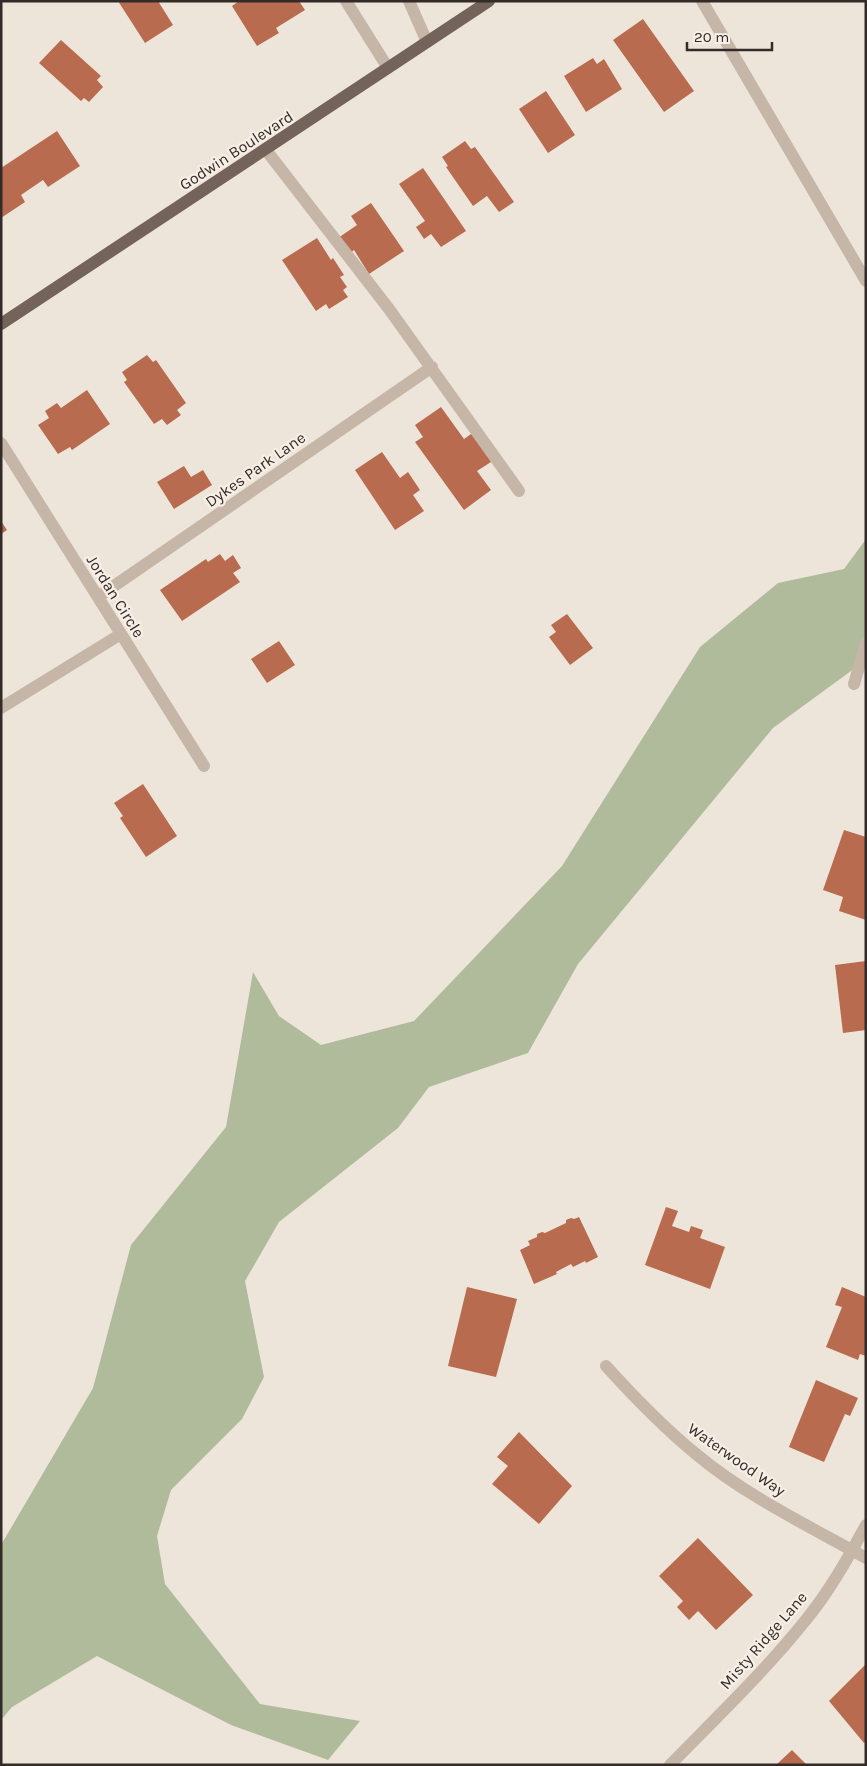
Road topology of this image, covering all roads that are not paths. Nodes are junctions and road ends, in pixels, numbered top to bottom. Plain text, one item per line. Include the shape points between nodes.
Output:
1 (346, 1) edge
2 (409, 1) edge
3 (489, 1) edge
4 (702, 1) edge
5 (427, 42) junction
6 (388, 68) junction
7 (266, 150) junction
8 (866, 281) edge
9 (1, 324) edge
10 (432, 367) junction
11 (1, 443) edge
12 (519, 491) dead end
13 (98, 597) junction
14 (121, 634) junction
15 (866, 642) edge
16 (854, 684) dead end
17 (1, 708) edge
18 (204, 766) dead end
19 (606, 1366) dead end
20 (866, 1525) edge
21 (852, 1550) junction
22 (866, 1558) edge
23 (670, 1765) edge

1 - 6 street
2 - 5 street
3 - 5 main road, Godwin Boulevard
4 - 8 street
5 - 6 main road, Godwin Boulevard
6 - 7 main road, Godwin Boulevard
7 - 9 main road, Godwin Boulevard
7 - 10 street
10 - 12 street
10 - 13 street, Dykes Park Lane
11 - 13 street, Jordan Circle
13 - 14 street, Jordan Circle
14 - 17 street
14 - 18 street, Jordan Circle
15 - 16 street
19 - 21 street, Waterwood Way via 649,1413 697,1455 749,1492
20 - 21 street, Misty Ridge Lane
21 - 22 street, Waterwood Way
21 - 23 street, Misty Ridge Lane via 806,1620

